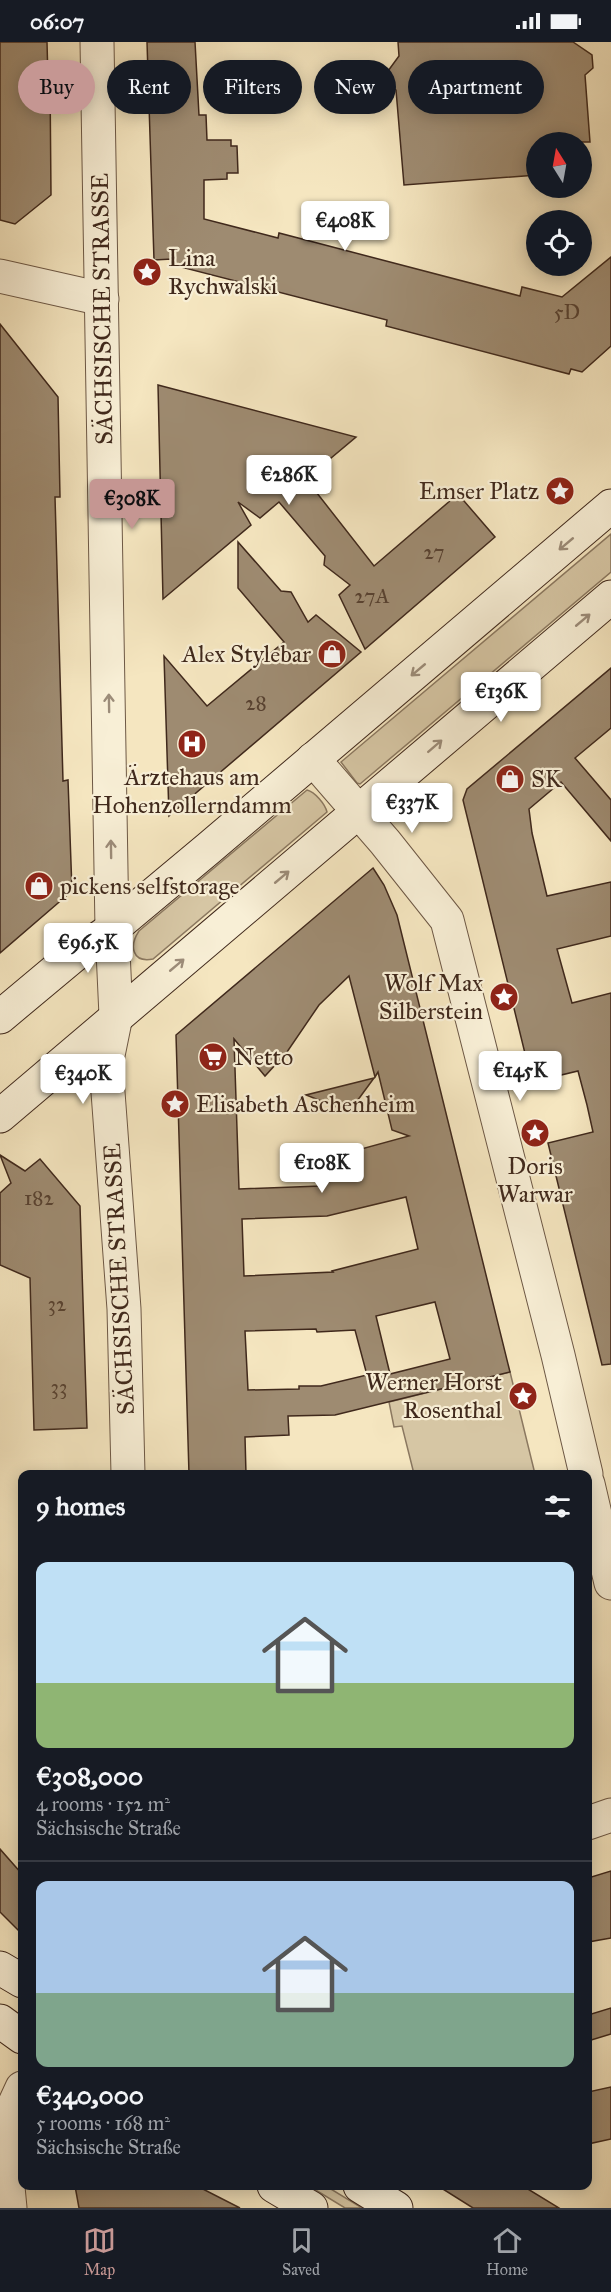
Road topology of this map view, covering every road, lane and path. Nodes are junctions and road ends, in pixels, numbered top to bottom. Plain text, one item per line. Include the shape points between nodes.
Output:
1 (97, 42) edge
2 (0, 276) edge
3 (102, 299) junction
4 (611, 506) edge
5 (611, 597) edge
6 (313, 759) junction
7 (359, 812) junction
8 (111, 929) junction
9 (116, 1016) junction
10 (0, 1017) edge
11 (0, 1116) edge
12 (128, 1470) edge
13 (585, 1470) edge
14 (592, 1501) edge
15 (611, 1583) edge
16 (611, 1815) edge
17 (592, 1822) edge
18 (0, 1968) edge
19 (18, 1979) edge
20 (0, 2021) edge
21 (18, 2034) edge
22 (18, 2097) edge
23 (281, 2190) edge
24 (367, 2190) edge
25 (14, 2198) edge
26 (311, 2208) edge
27 (396, 2208) edge

1 - 3 street, SÄCHSISCHE STRASSE
2 - 3 street
8 -> 3 street, SÄCHSISCHE STRASSE
4 -> 6 street
7 -> 5 street
6 - 7 street
6 - 8 street
9 -> 7 street
7 - 13 street via 447,920
8 - 9 street, SÄCHSISCHE STRASSE
8 - 10 street
9 - 11 street
9 - 12 street, SÄCHSISCHE STRASSE via 106,1065 124,1309
14 - 15 street
16 - 17 street
18 - 19 street
20 - 21 street
22 - 25 street via 3,2135
23 - 26 street
24 - 27 street

